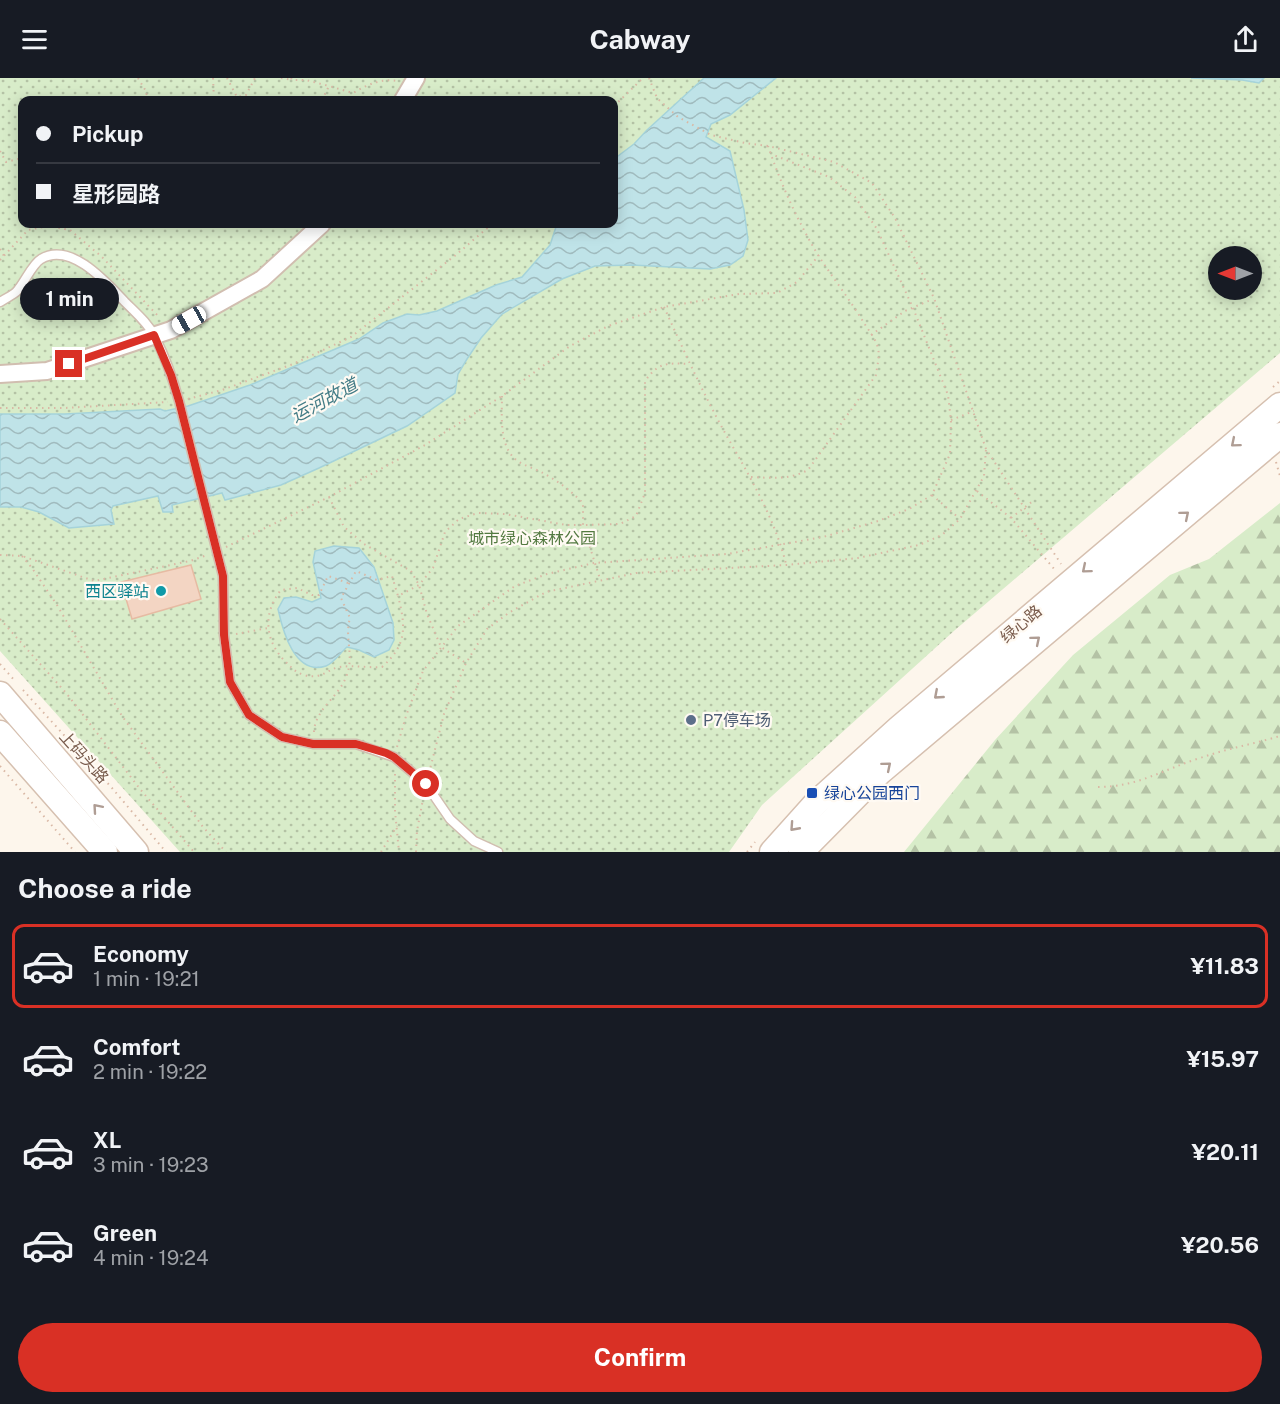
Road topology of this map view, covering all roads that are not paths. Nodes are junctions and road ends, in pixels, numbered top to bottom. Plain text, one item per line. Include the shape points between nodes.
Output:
1 (414, 82) edge
2 (405, 96) edge
3 (318, 228) edge
4 (0, 302) edge
5 (154, 335) junction
6 (0, 374) edge
7 (1280, 405) edge
8 (1280, 435) edge
9 (8, 688) edge
10 (0, 733) edge
11 (105, 852) edge
12 (136, 852) edge
13 (498, 852) edge
14 (772, 852) edge
15 (801, 852) edge

1 - 2 street
3 - 5 street via 262,279 171,330
4 - 5 lane via 15,292 39,260 62,256 97,273
5 - 6 street via 47,372
5 - 13 lane via 179,402 223,576 230,682 249,715 282,737 313,744 356,744 394,757 426,784 450,819 474,841
7 -> 14 main road, 绿心路 via 899,728 816,803
15 -> 8 main road, 绿心路 via 879,773
12 -> 9 main road, 上码头路
10 - 11 main road

